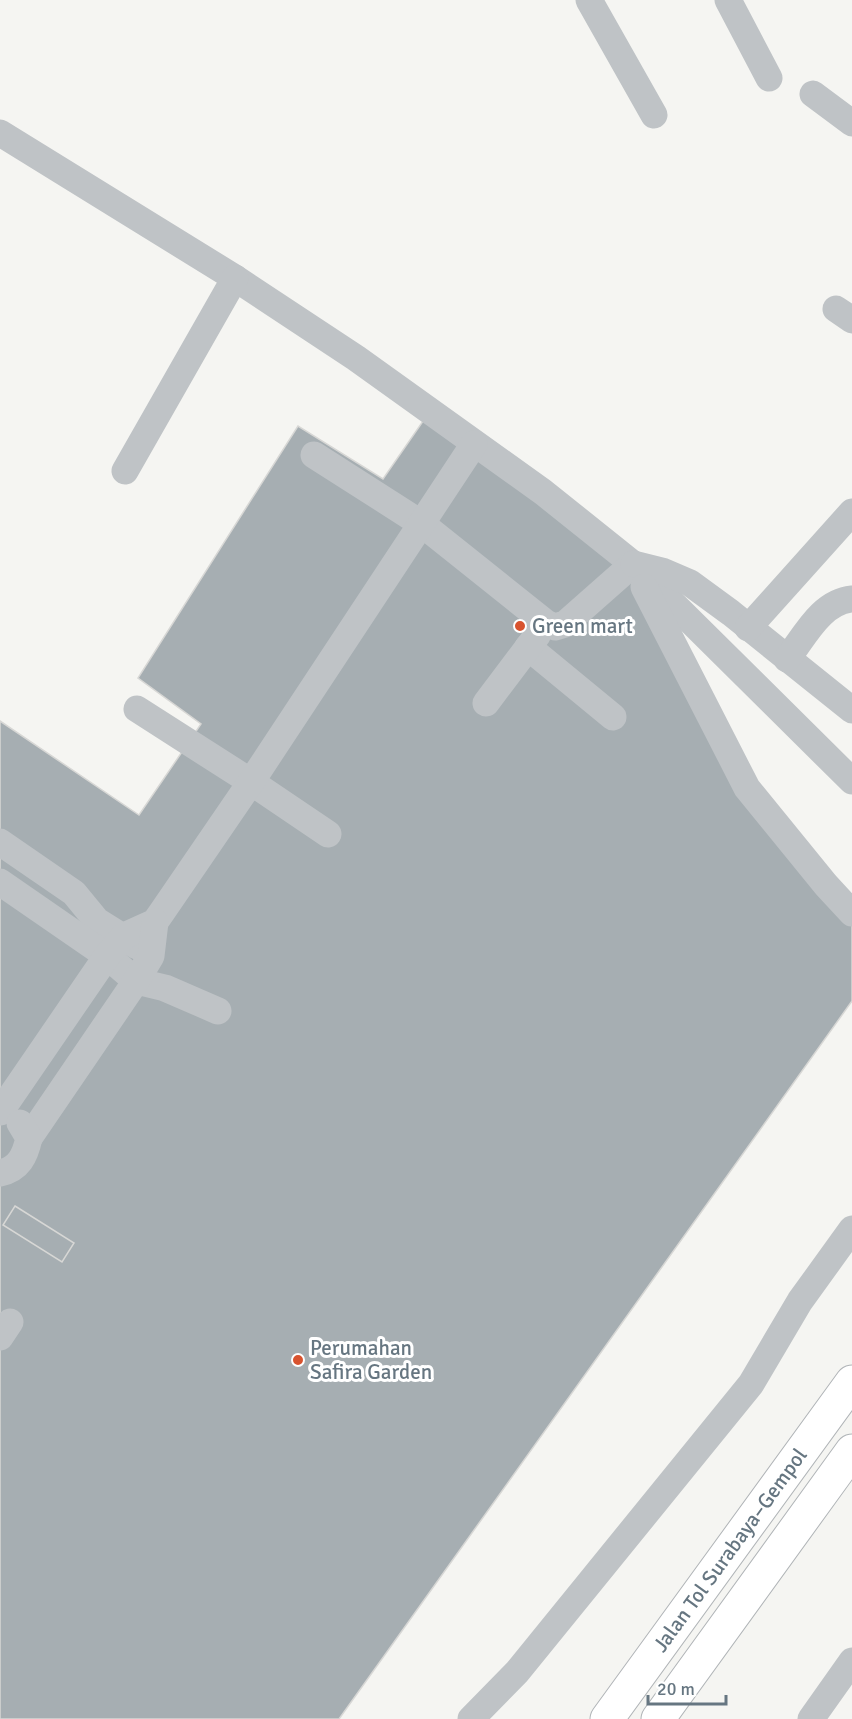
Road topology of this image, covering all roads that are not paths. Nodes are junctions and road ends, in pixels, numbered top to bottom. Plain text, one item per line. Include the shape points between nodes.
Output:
1 (589, 0) edge
2 (728, 0) edge
3 (769, 78) dead end
4 (813, 94) dead end
5 (654, 115) dead end
6 (852, 123) edge
7 (0, 133) edge
8 (235, 278) junction
9 (474, 444) junction
10 (314, 455) dead end
11 (125, 471) dead end
12 (852, 512) edge
13 (422, 524) junction
14 (633, 564) junction
15 (852, 599) edge
16 (546, 623) junction
17 (748, 628) junction
18 (528, 647) junction
19 (787, 659) junction
20 (486, 703) dead end
21 (137, 709) dead end
22 (852, 710) edge
23 (613, 717) dead end
24 (852, 781) edge
25 (251, 782) junction
26 (328, 834) dead end
27 (0, 842) edge
28 (0, 882) edge
29 (852, 913) edge
30 (154, 922) junction
31 (116, 946) junction
32 (151, 956) junction
33 (136, 981) junction
34 (165, 988) junction
35 (218, 1011) dead end
36 (0, 1113) edge
37 (29, 1138) junction
38 (0, 1173) edge
39 (852, 1229) edge
40 (852, 1382) edge
41 (852, 1451) edge
42 (852, 1661) edge
43 (471, 1719) edge
44 (608, 1719) edge
45 (658, 1719) edge
46 (811, 1719) edge

1 - 5 street
2 - 3 street
4 - 6 street
7 - 8 street
8 - 9 street via 356,358
8 - 11 street
9 - 13 street
9 - 14 street via 543,492
10 - 13 street
12 - 17 street
13 - 16 street
13 - 25 street
14 - 16 street via 565,624 555,627
14 - 17 street via 690,583
14 - 24 street
14 - 29 street via 747,788
15 - 19 street via 824,610
16 - 18 street
17 - 19 street
18 - 20 street
18 - 23 street
19 - 22 street
21 - 25 street
25 - 26 street
25 - 30 street
27 - 31 street via 74,893
28 - 31 street
30 - 31 street
30 - 32 street
31 - 32 street
31 - 33 street
31 - 36 street
32 - 33 street
32 - 34 street
33 - 34 street
33 - 37 street
34 - 35 street
36 - 37 street via 13,1116
37 - 38 street via 20,1163
39 - 43 street via 800,1301 751,1384 517,1672
40 - 44 highway, Jalan Tol Surabaya–Gempol
41 - 45 highway, Jalan Tol Surabaya–Gempol
42 - 46 street

